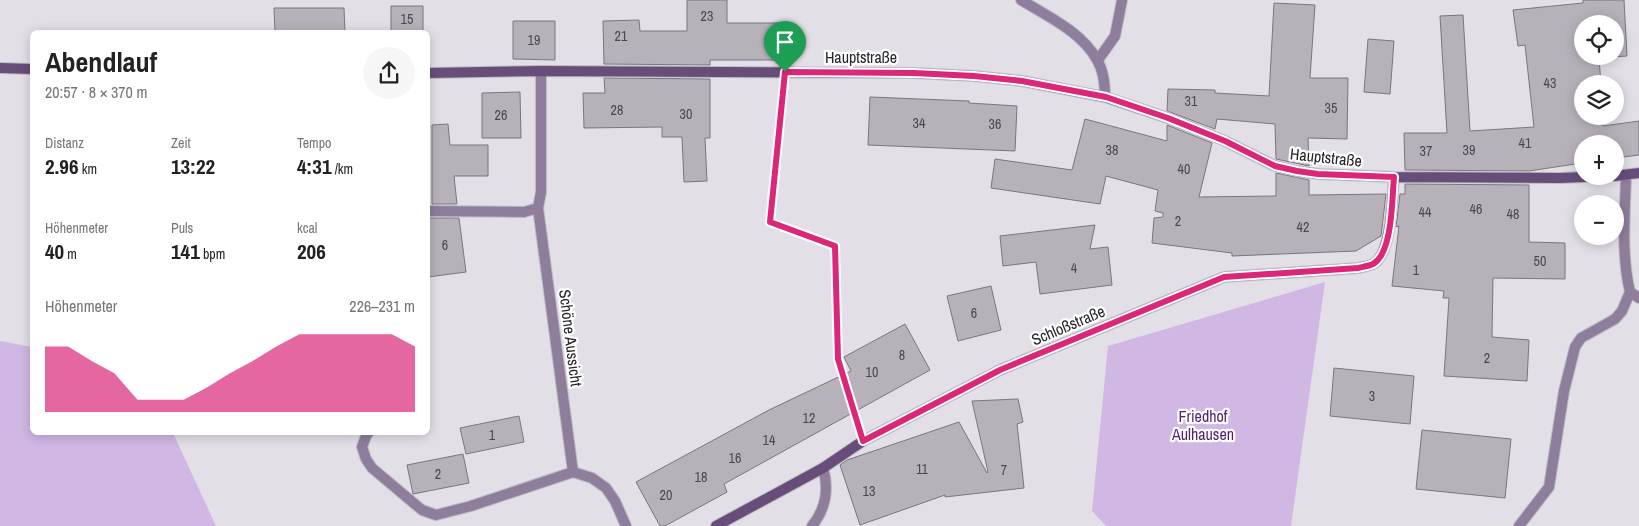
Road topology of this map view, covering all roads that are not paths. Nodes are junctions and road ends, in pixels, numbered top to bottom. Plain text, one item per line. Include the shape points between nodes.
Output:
1 (1021, 0) edge
2 (1122, 0) edge
3 (1098, 60) junction
4 (0, 68) edge
5 (30, 69) edge
6 (541, 71) junction
7 (430, 73) edge
8 (1106, 97) junction
9 (1639, 173) edge
10 (1626, 176) joint
11 (1394, 177) junction
12 (1574, 177) edge
13 (538, 208) junction
14 (430, 211) edge
15 (1634, 295) edge
16 (367, 435) edge
17 (823, 468) junction
18 (573, 472) junction
19 (626, 526) edge
20 (716, 526) edge
21 (812, 526) edge
22 (1519, 526) edge

1 - 3 street via 1076,35
2 - 3 street via 1115,36
3 - 8 street
4 - 5 street
6 - 7 street, Hauptstraße
6 - 8 street, Hauptstraße via 914,73 1022,81
6 - 13 street, Schöne Aussicht via 541,192
8 - 11 street, Hauptstraße via 1225,141 1275,166 1318,174
9 - 10 street
10 - 15 street via 1625,275
11 - 12 street, Hauptstraße
11 - 17 street, Schloßstraße via 1388,236 1374,264 1358,268 1224,277 1000,370 863,441
13 - 14 street via 524,212
13 - 18 street, Schöne Aussicht
15 - 22 street via 1615,319 1581,338 1575,347 1564,391 1549,487
16 - 18 street via 362,447 372,468 422,510 436,516
17 - 20 street, Schloßstraße
17 - 21 street via 827,489 824,505
18 - 19 street via 592,478 606,488

